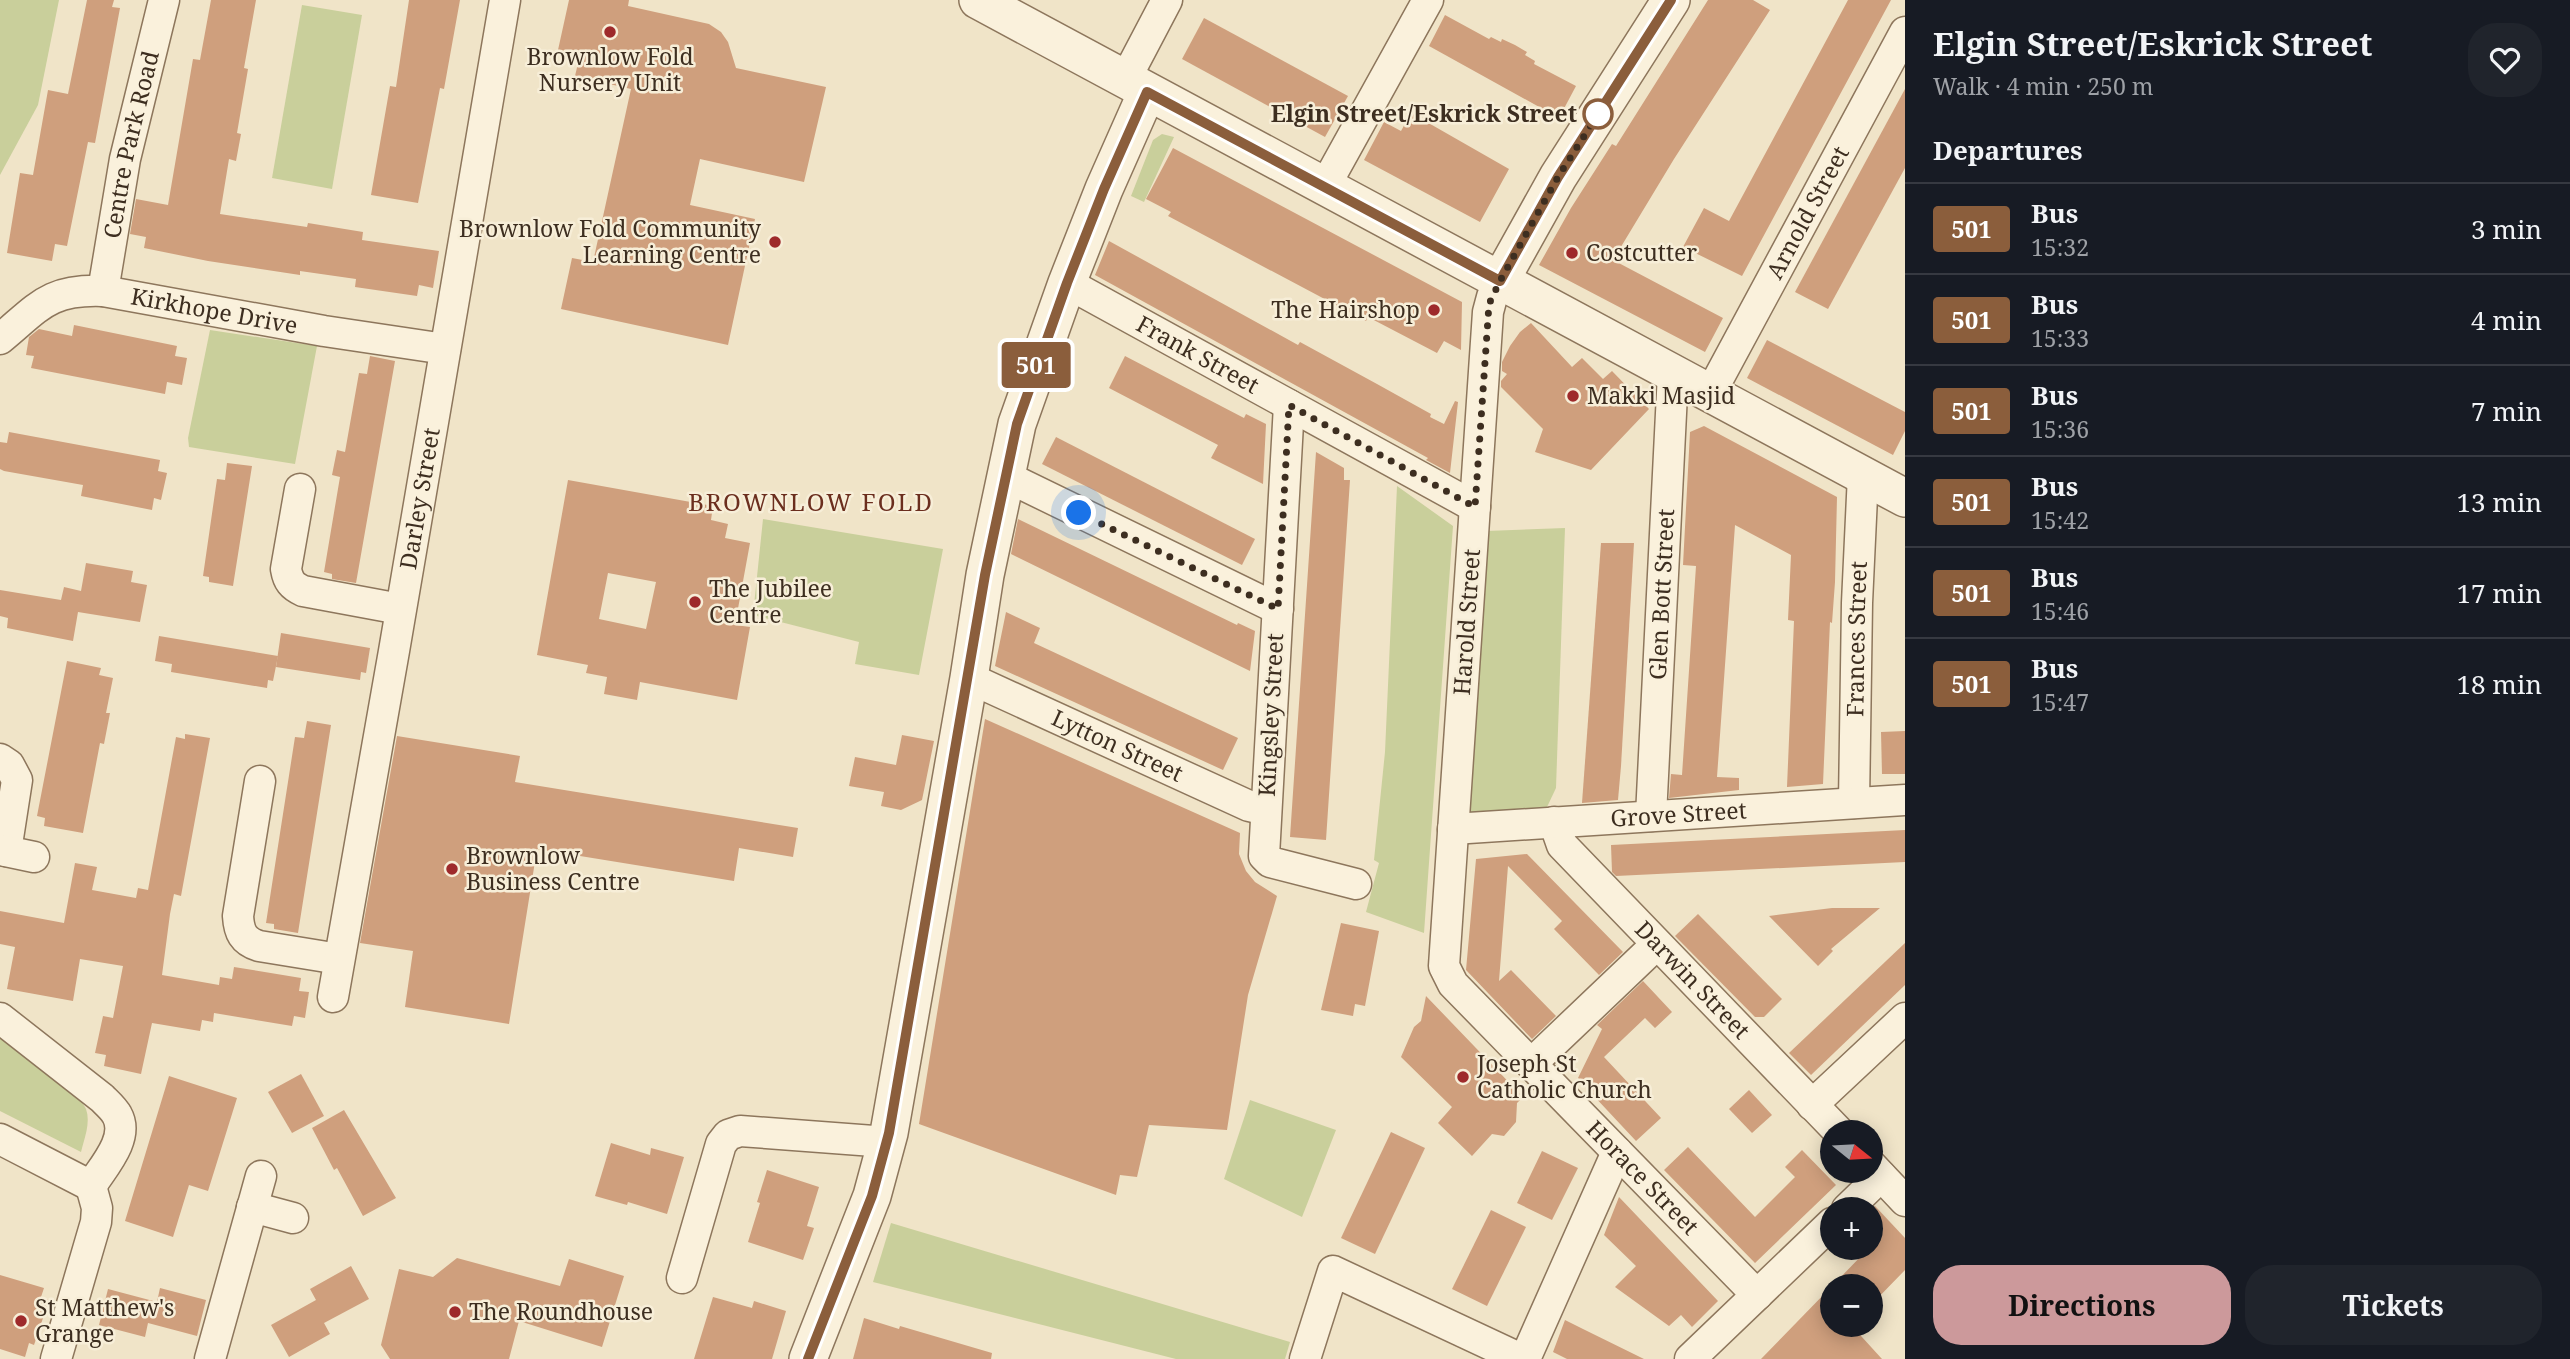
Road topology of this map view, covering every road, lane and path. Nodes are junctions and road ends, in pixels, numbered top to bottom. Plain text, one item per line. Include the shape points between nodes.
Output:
1 (164, 0) edge
2 (505, 0) edge
3 (978, 0) edge
4 (1167, 0) edge
5 (1428, 0) edge
6 (1671, 0) edge
7 (1905, 32) edge
8 (1136, 86) junction
9 (1325, 186) junction
10 (1500, 281) junction
11 (1067, 283) junction
12 (103, 291) junction
13 (0, 339) edge
14 (445, 349) junction
15 (1673, 373) junction
16 (1710, 394) junction
17 (1289, 405) junction
18 (1863, 475) junction
19 (1004, 476) junction
20 (300, 489) dead end
21 (1903, 491) edge
22 (1475, 507) junction
23 (400, 609) junction
24 (1278, 609) junction
25 (969, 678) junction
26 (0, 759) edge
27 (260, 781) dead end
28 (1905, 800) edge
29 (1854, 803) junction
30 (1266, 810) junction
31 (1651, 816) junction
32 (1555, 822) junction
33 (1453, 829) junction
34 (13, 853) edge
35 (1356, 884) dead end
36 (1657, 944) junction
37 (339, 959) junction
38 (1444, 966) joint
39 (333, 997) dead end
40 (0, 1018) edge
41 (1905, 1018) edge
42 (1531, 1064) junction
43 (1812, 1105) junction
44 (1827, 1120) edge
45 (0, 1139) edge
46 (887, 1142) junction
47 (1617, 1152) junction
48 (261, 1176) dead end
49 (1883, 1178) edge
50 (1867, 1183) edge
51 (91, 1186) junction
52 (1856, 1197) edge
53 (1905, 1201) edge
54 (252, 1207) junction
55 (293, 1219) dead end
56 (1820, 1235) edge
57 (682, 1278) dead end
58 (1757, 1295) junction
59 (1475, 1349) edge
60 (56, 1359) edge
61 (210, 1359) edge
62 (808, 1359) edge
63 (1305, 1359) edge
64 (1523, 1359) edge
65 (1690, 1359) edge

1 - 12 street, Centre Park Road via 125,159
2 - 14 street, Darley Street
3 - 8 street
4 - 8 street
5 - 9 street
6 - 10 street via 1558,177
7 - 16 street, Arnold Street
8 - 9 street
8 - 11 street via 1104,189
9 - 10 street
10 - 15 street
10 - 22 street, Harold Street via 1488,312
11 - 17 street, Frank Street
11 - 19 street via 1030,383
12 - 13 street, Kirkhope Drive via 80,290 49,298
12 - 14 street, Kirkhope Drive
14 - 23 street, Darley Street
15 - 16 street
15 - 31 street, Glen Bott Street
16 - 18 street
17 - 22 street, Frank Street
17 - 24 street, Kingsley Street
18 - 21 street
18 - 29 street, Frances Street
19 - 24 street
19 - 25 street
20 - 23 street via 288,579 303,592
22 - 33 street, Harold Street
23 - 37 street, Darley Street
24 - 30 street, Kingsley Street
25 - 30 street, Lytton Street
25 - 46 street
26 - 34 street via 17,780
27 - 37 street via 238,928 243,937 259,946
28 - 29 street, Grove Street
29 - 31 street, Grove Street
30 - 35 street, Kingsley Street via 1264,856 1270,862
31 - 32 street, Grove Street
32 - 33 street, Grove Street
32 - 36 street, Darwin Street via 1562,845
33 - 38 street, Harold Street
36 - 42 street
36 - 43 street, Darwin Street
37 - 39 street, Darley Street
38 - 42 street, Horace Street via 1452,984
40 - 51 street via 117,1114 119,1140
41 - 43 street
42 - 47 street, Horace Street
43 - 44 street, Darwin Street
45 - 51 street
46 - 57 street via 740,1131 728,1135 721,1144
46 - 62 street via 872,1196
47 - 58 street, Horace Street
47 - 64 street
48 - 54 street
49 - 53 street
50 - 52 street
51 - 60 street via 96,1222
54 - 55 street
54 - 61 street
56 - 58 street
58 - 65 street
59 - 63 street via 1333,1271
59 - 64 street

